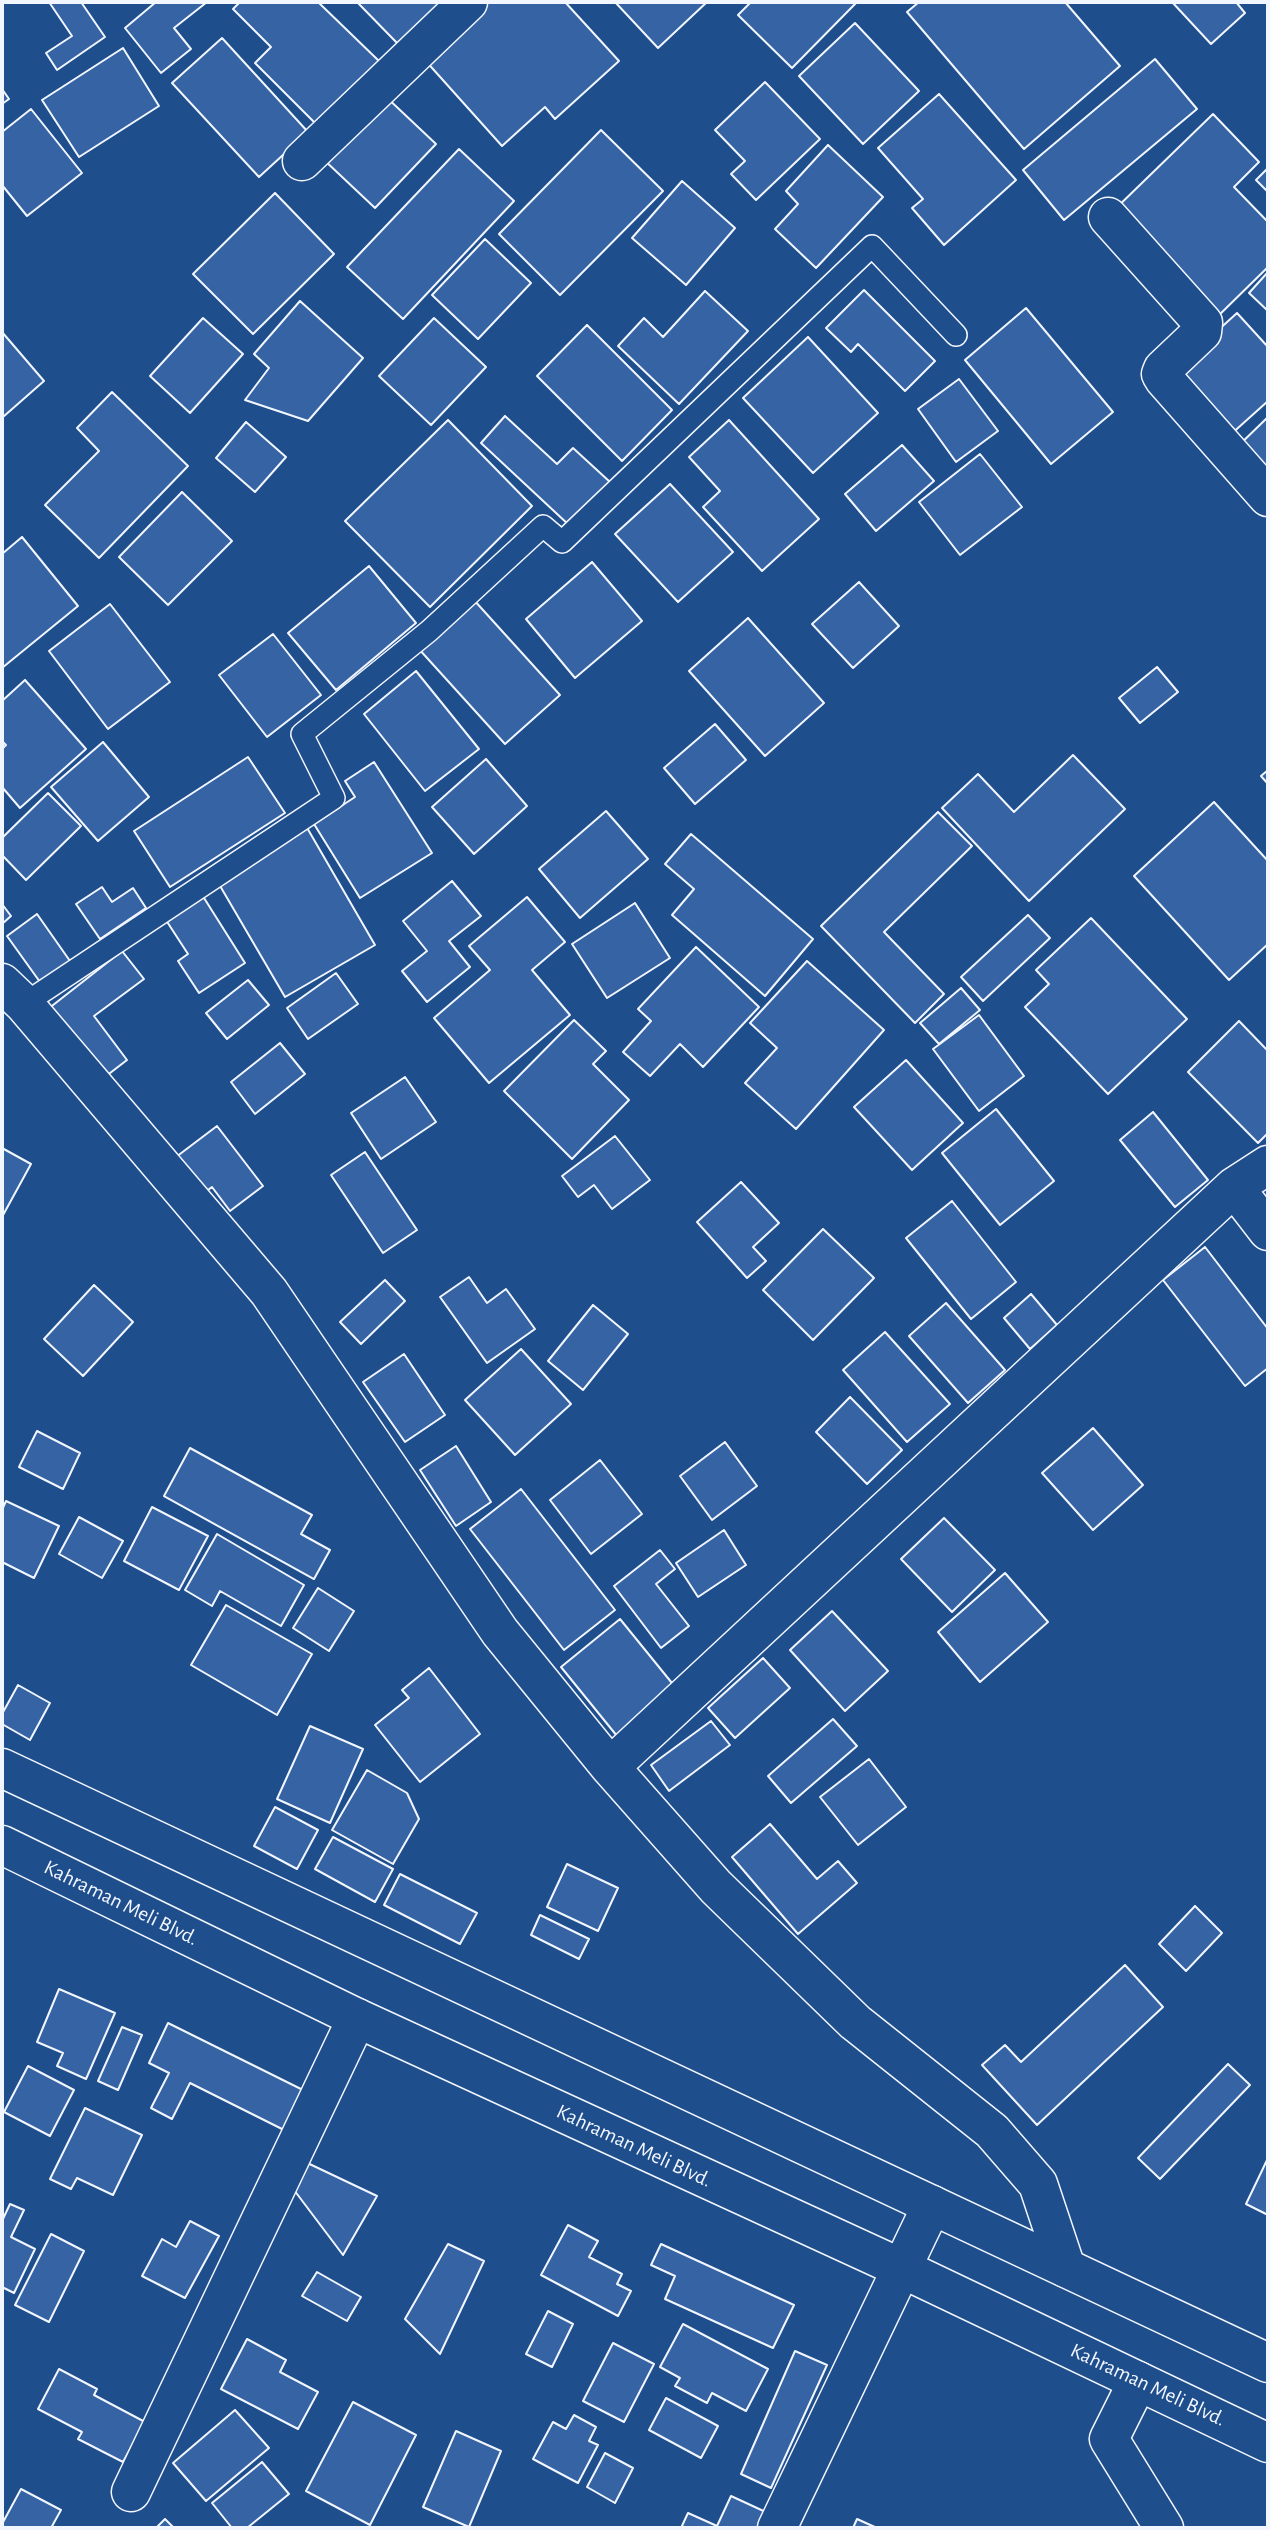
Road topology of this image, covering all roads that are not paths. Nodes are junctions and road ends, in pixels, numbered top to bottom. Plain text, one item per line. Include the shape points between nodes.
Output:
1 (468, 2) edge
2 (302, 161) dead end
3 (1108, 217) dead end
4 (956, 335) dead end
5 (1268, 497) edge
6 (13, 993) edge
7 (1268, 1165) edge
8 (1234, 1187) junction
9 (1268, 1231) edge
10 (2, 1768) edge
11 (610, 1768) junction
12 (2, 1845) edge
13 (357, 2018) junction
14 (933, 2205) junction
15 (1066, 2268) junction
16 (903, 2269) junction
17 (1268, 2363) edge
18 (1138, 2381) junction
19 (1268, 2443) edge
20 (131, 2492) dead end
21 (777, 2528) edge
22 (1164, 2528) edge

1 - 2 main road
3 - 5 main road via 1205,327 1161,374
4 - 6 lane via 872,246 562,542 543,526 429,631 302,734 334,798
6 - 11 main road via 269,1292 500,1632
7 - 8 main road
8 - 9 main road
8 - 11 main road
10 - 14 main road
11 - 15 main road via 716,1887 855,2022 992,2131 1038,2184
12 - 13 main road, Kahraman Meli Blvd.
13 - 16 main road, Kahraman Meli Blvd.
13 - 20 main road
14 - 15 main road
14 - 16 main road
15 - 17 main road
16 - 18 main road, Kahraman Meli Blvd.
16 - 21 main road
18 - 19 main road, Kahraman Meli Blvd.
18 - 22 main road via 1110,2439

